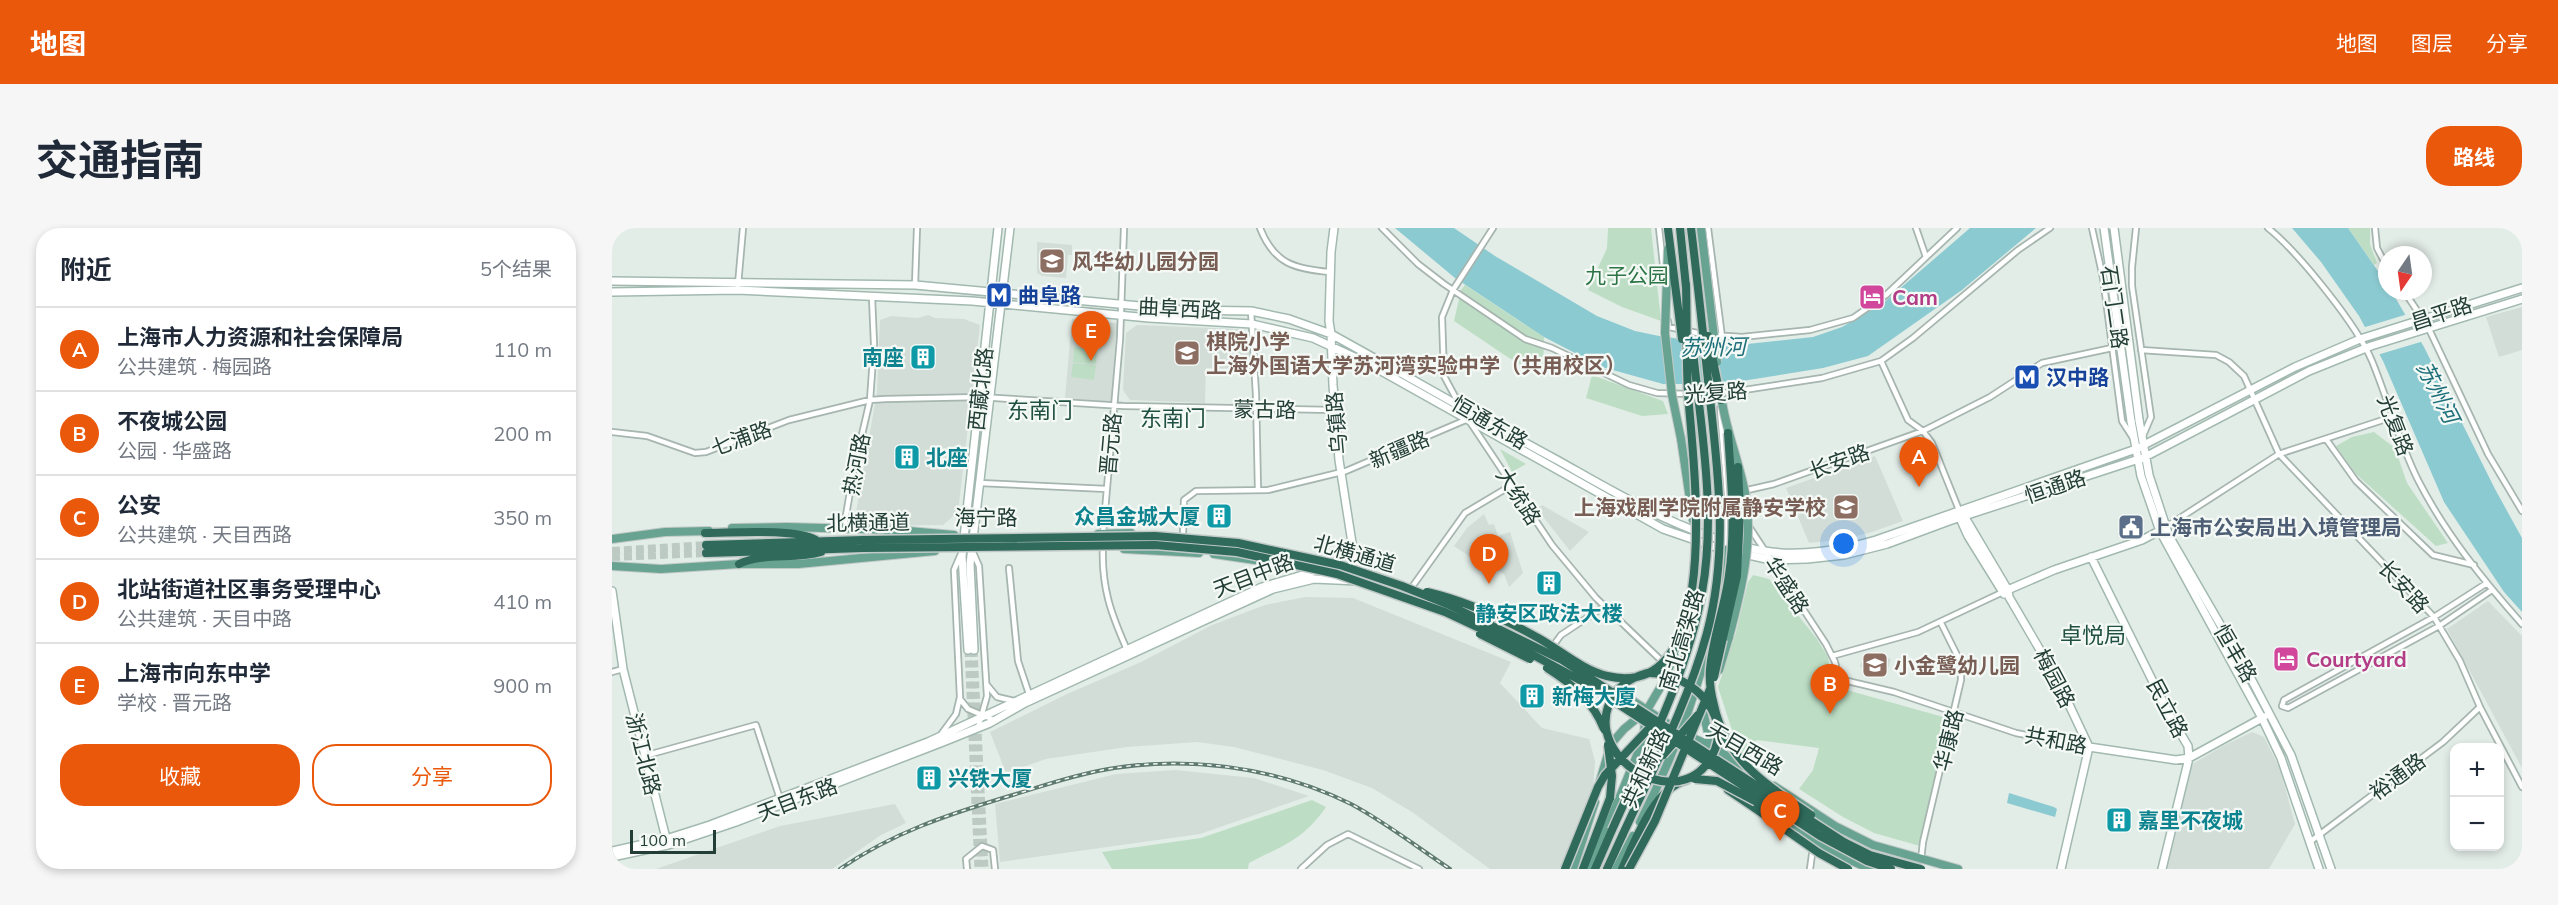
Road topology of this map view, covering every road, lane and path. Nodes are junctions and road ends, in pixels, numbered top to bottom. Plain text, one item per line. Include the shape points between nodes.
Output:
1 (743, 228) edge
2 (917, 228) edge
3 (998, 228) edge
4 (1124, 228) edge
5 (1260, 228) edge
6 (1335, 228) edge
7 (1382, 228) edge
8 (1665, 228) edge
9 (1680, 228) edge
10 (1691, 228) edge
11 (1701, 228) edge
12 (1708, 228) edge
13 (1916, 228) edge
14 (1957, 228) edge
15 (2049, 228) edge
16 (2092, 228) edge
17 (2104, 228) edge
18 (2114, 228) edge
19 (2136, 228) edge
20 (2268, 228) edge
21 (2375, 228) edge
22 (1010, 229) edge
23 (1492, 229) edge
24 (2378, 251) edge
25 (1926, 257) junction
26 (1330, 272) junction
27 (612, 281) edge
28 (1686, 284) junction
29 (1698, 284) junction
30 (915, 285) junction
31 (738, 286) junction
32 (2522, 288) edge
33 (1452, 290) junction
34 (612, 292) edge
35 (990, 292) junction
36 (1002, 293) junction
37 (872, 297) junction
38 (2522, 299) edge
39 (2409, 300) edge
40 (989, 303) junction
41 (1001, 304) junction
42 (1121, 305) junction
43 (1251, 311) junction
44 (1121, 314) junction
45 (2420, 319) junction
46 (1252, 324) junction
47 (2424, 328) junction
48 (1332, 334) junction
49 (1722, 337) junction
50 (2363, 338) junction
51 (1332, 345) junction
52 (2368, 347) junction
53 (2112, 348) junction
54 (2141, 350) junction
55 (1881, 361) junction
56 (2251, 389) junction
57 (1689, 392) junction
58 (980, 397) junction
59 (990, 397) junction
60 (1720, 397) junction
61 (2256, 399) junction
62 (870, 400) junction
63 (1459, 404) junction
64 (1113, 406) junction
65 (1257, 410) junction
66 (1334, 410) junction
67 (2392, 417) junction
68 (1468, 419) junction
69 (2139, 420) joint
70 (2131, 421) joint
71 (1923, 430) junction
72 (612, 432) edge
73 (1728, 433) junction
74 (2326, 439) junction
75 (2139, 443) junction
76 (2279, 454) junction
77 (2141, 458) junction
78 (1738, 466) junction
79 (1341, 472) junction
80 (980, 483) junction
81 (1512, 484) junction
82 (1107, 489) junction
83 (1258, 490) junction
84 (1727, 495) junction
85 (2522, 511) edge
86 (1961, 515) junction
87 (848, 529) junction
88 (2163, 529) junction
89 (1695, 531) junction
90 (705, 533) junction
91 (1103, 533) junction
92 (964, 535) junction
93 (974, 535) junction
94 (1183, 535) junction
95 (612, 540) edge
96 (819, 541) junction
97 (1694, 541) junction
98 (1726, 541) junction
99 (863, 544) junction
100 (835, 549) junction
101 (1103, 549) junction
102 (962, 550) junction
103 (972, 550) junction
104 (1726, 550) junction
105 (1765, 551) junction
106 (2091, 557) junction
107 (1771, 560) junction
108 (739, 564) junction
109 (2474, 565) junction
110 (612, 566) edge
111 (1357, 567) junction
112 (1009, 568) dead end
113 (1311, 572) junction
114 (1358, 581) junction
115 (2487, 583) junction
116 (1412, 587) junction
117 (1401, 590) junction
118 (2492, 590) junction
119 (612, 591) edge
120 (2007, 593) junction
121 (1418, 604) junction
122 (1605, 606) junction
123 (2434, 618) junction
124 (1941, 623) junction
125 (2522, 624) edge
126 (2439, 626) junction
127 (1550, 651) junction
128 (1128, 652) junction
129 (1832, 656) junction
130 (1669, 668) junction
131 (623, 669) junction
132 (612, 672) edge
133 (1637, 676) junction
134 (1839, 679) joint
135 (986, 683) junction
136 (1029, 694) junction
137 (960, 697) junction
138 (1014, 701) junction
139 (986, 704) junction
140 (1666, 704) junction
141 (2282, 706) junction
142 (2480, 707) junction
143 (1702, 708) junction
144 (1647, 710) junction
145 (971, 711) junction
146 (1954, 712) junction
147 (2270, 713) junction
148 (982, 716) junction
149 (1717, 717) junction
150 (2262, 718) junction
151 (994, 720) junction
152 (1640, 722) junction
153 (978, 728) junction
154 (1681, 732) junction
155 (1606, 735) junction
156 (938, 738) junction
157 (1676, 746) junction
158 (1711, 746) junction
159 (2089, 747) junction
160 (644, 756) junction
161 (2189, 758) junction
162 (1656, 764) junction
163 (1695, 778) junction
164 (1683, 781) junction
165 (2522, 787) edge
166 (780, 799) junction
167 (1820, 815) junction
168 (2319, 833) junction
169 (1851, 834) junction
170 (2311, 841) junction
171 (667, 842) junction
172 (1814, 842) junction
173 (612, 851) edge
174 (612, 856) edge
175 (1846, 859) junction
176 (1921, 864) edge
177 (1868, 865) edge
178 (967, 869) edge
179 (995, 869) edge
180 (1301, 869) edge
181 (1419, 869) edge
182 (1565, 869) edge
183 (1573, 869) edge
184 (1583, 869) edge
185 (1590, 869) edge
186 (1595, 869) edge
187 (1607, 869) edge
188 (1616, 869) edge
189 (1622, 869) edge
190 (1629, 869) edge
191 (1810, 869) edge
192 (1846, 869) edge
193 (1891, 869) edge
194 (1928, 869) edge
195 (1958, 869) edge
196 (2061, 869) edge
197 (2162, 869) edge
198 (2319, 869) edge
199 (2331, 869) edge

1 - 31 street
2 - 30 street
3 - 35 main road, 西藏北路
4 - 42 street, 晋元路
5 - 26 street via 1272,252 1293,267
6 - 26 main road, 乌镇路
7 - 33 street, 光复路 via 1418,264
8 - 49 street via 1669,327
8 - 57 highway, bridge
8 - 89 main road, 共和新路, bridge via 1665,333
9 - 28 highway, 南北高架路, bridge
10 - 29 highway, 南北高架路, bridge
11 - 60 main road, bridge
12 - 49 street
13 - 25 street
14 - 25 street
15 - 55 street, 光复路
16 - 53 street, 恒丰路
17 - 70 main road, 石门二路, bridge
18 - 69 main road, 石门二路, bridge
19 - 54 street, 恒丰路 via 2132,274
20 - 50 street, 光复路
21 - 24 street
22 - 36 main road, 西藏北路
23 - 33 street, 大统路
25 - 49 street via 1886,295 1853,318 1810,330
26 - 48 main road, 乌镇路
27 - 31 main road
28 - 57 highway, bridge
28 - 140 highway, 南北高架路, bridge via 1704,456 1706,558 1697,617
29 - 60 highway, bridge
29 - 162 highway, 南北高架路, bridge via 1720,482 1719,572 1701,652
30 - 31 main road
30 - 35 main road
31 - 34 main road
31 - 37 main road
32 - 45 main road, 昌平路
33 - 57 street, 光复路 via 1525,339 1552,348 1604,375 1657,393
33 - 63 street, 大统路 via 1444,309 1441,336 1444,376
35 - 36 main road
35 - 40 main road, 西藏北路
36 - 41 main road, 西藏北路
36 - 42 main road, 曲阜西路
37 - 40 main road
37 - 62 street, 热河路
38 - 47 main road, 昌平路
39 - 45 street
40 - 41 main road
40 - 58 main road, 西藏北路
41 - 44 main road, 曲阜西路
41 - 59 main road, 西藏北路
42 - 43 main road, 曲阜西路
42 - 44 street, 晋元路
43 - 46 street
43 - 48 main road, 恒通东路
44 - 46 main road, 曲阜西路
44 - 64 street, 晋元路
45 - 47 street
45 - 50 main road, 昌平路
46 - 51 main road, 恒通东路
46 - 65 street
47 - 52 main road, 昌平路
47 - 85 street via 2488,454
48 - 51 main road, 乌镇路
48 - 63 main road, 恒通东路
50 - 52 street, 光复路
50 - 56 main road, 恒通路
51 - 66 main road, 乌镇路
51 - 68 main road, 恒通东路
52 - 61 main road, 恒通路 via 2309,371
52 - 67 street, 光复路
53 - 71 street, 长安路 via 2042,363 1990,397
53 - 75 street, 恒丰路 via 2122,421
54 - 56 street, 长安路 via 2220,356 2244,376
54 - 75 street, 恒丰路 via 2151,417
55 - 60 street, 光复路 via 1822,378
55 - 71 street, 梅园路 via 1908,420
56 - 61 street, 长安路
56 - 75 main road, 恒通路
57 - 60 street, 光复路
57 - 89 street via 1698,488
57 - 133 highway, bridge via 1696,484 1693,586 1672,651 1661,664
58 - 59 street, 蒙古路
58 - 62 street, 七浦路
58 - 92 main road, 西藏北路
59 - 64 street, 蒙古路
59 - 80 main road, 西藏北路
60 - 73 main road, bridge
60 - 84 street, 共和新路
61 - 76 street, 长安路
61 - 77 main road, 恒通路
62 - 72 street, 七浦路 via 789,420 706,452 695,453 647,436
62 - 87 street, 热河路 via 845,521
63 - 68 street, 大统路
63 - 89 main road, 恒通东路 via 1661,518
64 - 65 street, 蒙古路
64 - 82 street, 晋元路
65 - 66 street, 蒙古路
65 - 83 street
66 - 79 main road, 乌镇路
67 - 74 street
67 - 109 street, 光复路 via 2437,515
68 - 79 street, 新疆路
68 - 81 street, 大统路
68 - 97 main road, 恒通东路 via 1610,501
69 - 75 main road, 恒丰路
70 - 75 main road, 恒丰路
71 - 84 street, 长安路 via 1774,484
71 - 86 street, 梅园路
73 - 78 main road, bridge
73 - 149 highway, bridge via 1730,563 1710,671
74 - 76 street
74 - 109 street via 2356,481 2433,555
75 - 77 main road, 恒丰路
75 - 86 main road, 恒通路
76 - 88 street
76 - 123 street, 长安路
77 - 86 main road, 恒通路
77 - 88 main road, 恒丰路
78 - 143 highway, bridge via 1737,576 1714,676
78 - 143 main road, bridge via 1746,496 1747,541 1737,610
79 - 83 street, 新疆路
79 - 111 main road, 乌镇路
80 - 82 street
80 - 93 main road, 西藏北路
81 - 116 street via 1465,513
81 - 122 street, 大统路 via 1552,545
82 - 91 street, 晋元路
83 - 94 street, 新疆路 via 1196,491 1184,500
84 - 98 street, 共和新路
84 - 105 street, 华盛路
86 - 105 main road, 恒通路 via 1859,544 1816,551
86 - 107 main road, 恒通路 via 1869,550 1825,558
86 - 120 main road, 梅园路
87 - 90 main road, 海宁路 via 787,527
87 - 92 main road, 海宁路
88 - 106 main road
88 - 147 main road, 恒丰路
88 - 150 main road, 恒丰路
89 - 97 main road, 共和新路
89 - 98 main road, 恒通东路
90 - 95 main road, 海宁路 via 664,532
90 - 96 highway via 808,536
91 - 93 main road, 海宁路
91 - 94 main road, 海宁路
91 - 101 street, 晋元路
92 - 93 main road, 海宁路
92 - 102 main road, 西藏北路
93 - 103 main road, 西藏北路
94 - 111 main road, 海宁路 via 1250,543
96 - 99 highway, 北横通道
96 - 100 highway, 北横通道 via 706,549
97 - 104 main road, 恒通东路
97 - 130 main road, 共和新路 via 1689,604
98 - 104 street, 共和新路
98 - 105 main road, 恒通路
99 - 100 highway, 北横通道
99 - 117 highway, 北横通道, bridge via 1200,548 1309,567
100 - 108 highway via 808,556 753,557
101 - 103 main road, 海宁路
101 - 113 main road, 海宁路 via 1224,555
101 - 128 street, 晋元路 via 1106,596
102 - 103 main road, 海宁路
102 - 103 main road, 西藏北路 via 971,650
102 - 108 main road, 海宁路 via 798,564
102 - 137 street, 西藏北路 via 954,570
103 - 135 street, 西藏北路 via 978,566
104 - 107 main road, 恒通路
104 - 154 main road, 共和新路 via 1712,634
105 - 107 street, 华盛路
106 - 120 main road
106 - 161 main road, 民立路 via 2188,746
107 - 129 street, 华盛路
108 - 110 main road, 海宁路
109 - 115 street, 光复路
111 - 113 main road, 天目中路
111 - 114 main road, 乌镇路
111 - 116 main road, 天目中路
112 - 136 street via 1018,661
113 - 114 main road, 海宁路
113 - 128 main road, 天目中路 via 1262,587
114 - 121 main road, 天目中路
114 - 128 main road, 天目中路 via 1314,579 1283,586
115 - 118 street, 光复路
115 - 123 street
116 - 127 main road, 天目中路
117 - 121 highway, bridge
117 - 133 highway, bridge via 1446,596 1481,610 1591,670 1608,676
117 - 176 highway, 北横通道, bridge via 1483,620 1562,660 1844,842 1870,855
117 - 177 highway, 北横通道, bridge via 1589,685
118 - 125 street, 光复路
118 - 126 street
119 - 131 main road, 浙江北路
120 - 124 street
120 - 159 main road, 梅园路 via 2057,679
121 - 152 main road, 天目中路 via 1573,677
121 - 155 highway, bridge via 1542,664 1593,707
122 - 127 street via 1561,635
122 - 130 street, 大统路
123 - 126 street, 长安路
123 - 141 street via 2284,700
124 - 129 street
124 - 146 street, 华康路 via 1961,663
126 - 141 street via 2288,708
126 - 142 street, 长安路
127 - 144 main road, 天目中路
128 - 136 main road, 天目中路
128 - 151 main road, 天目中路
129 - 134 street, 华盛路
130 - 144 main road, 共和新路
131 - 132 street
131 - 160 main road, 浙江北路
133 - 149 highway, bridge via 1658,673 1682,681 1707,700
133 - 155 highway, bridge via 1621,686 1610,701 1605,716
134 - 146 street, 共和路
135 - 138 street via 997,697
135 - 139 street, 西藏北路
136 - 138 main road, 天目中路
137 - 145 street
137 - 156 street, 西藏北路 via 954,719
138 - 148 main road, 天目中路
139 - 145 street
139 - 148 street, 西藏北路
140 - 182 highway, bridge via 1651,728 1598,787
140 - 186 highway, 南北高架路, bridge
141 - 147 street
142 - 165 street, 长安路
142 - 168 street, 裕通路 via 2443,742
143 - 154 main road
143 - 158 main road
143 - 162 highway, bridge
143 - 190 highway, bridge via 1655,821
144 - 152 main road, 共和新路
144 - 154 main road, 天目西路
145 - 148 street
146 - 159 street, 共和路 via 2016,733
146 - 176 street, 华康路
147 - 150 main road, 共和路
147 - 168 main road, 恒丰路 via 2291,755
148 - 151 street
148 - 153 street, 西藏北路
148 - 156 main road, 天目中路
149 - 164 highway, bridge via 1718,738 1711,757
149 - 194 highway, bridge via 1729,746 1744,766 1805,811 1850,840
150 - 161 main road, 共和路
150 - 170 main road, 恒丰路
151 - 153 main road, 天目中路
152 - 157 main road, 天目西路
152 - 183 main road, 共和新路 via 1624,729 1611,744
152 - 185 main road, 共和新路 via 1644,738
153 - 171 main road, 天目东路 via 736,822
154 - 157 main road, 共和新路
154 - 158 main road, 天目西路
155 - 164 highway, bridge via 1613,751 1634,769 1664,781
155 - 184 highway, bridge via 1612,786 1608,807
156 - 166 main road, 天目东路
157 - 172 main road, 天目西路
157 - 188 main road, 共和新路
158 - 167 main road, 天目西路
159 - 161 main road, 共和路 via 2176,760
159 - 196 main road
160 - 166 street via 756,725
160 - 171 main road, 浙江北路
161 - 197 main road, 民立路
162 - 187 highway, 南北高架路, bridge
163 - 164 highway, bridge
163 - 177 highway, bridge via 1731,787 1820,842
163 - 192 highway, bridge via 1722,786
164 - 189 highway, bridge via 1651,810
166 - 171 main road, 天目东路
167 - 169 main road, 天目西路
167 - 172 street
168 - 170 street, 裕通路
168 - 199 main road, 恒丰路
169 - 175 street
169 - 176 main road, 天目西路
170 - 198 main road, 恒丰路
171 - 173 main road, 天目东路
171 - 174 main road, 天目东路
172 - 175 main road, 天目西路
172 - 191 street
175 - 177 main road, 天目西路
175 - 192 street
176 - 195 main road, 天目西路
177 - 193 highway, 北横通道, bridge
178 - 179 street via 966,859 982,846 993,850
180 - 181 street via 1328,845 1348,834

